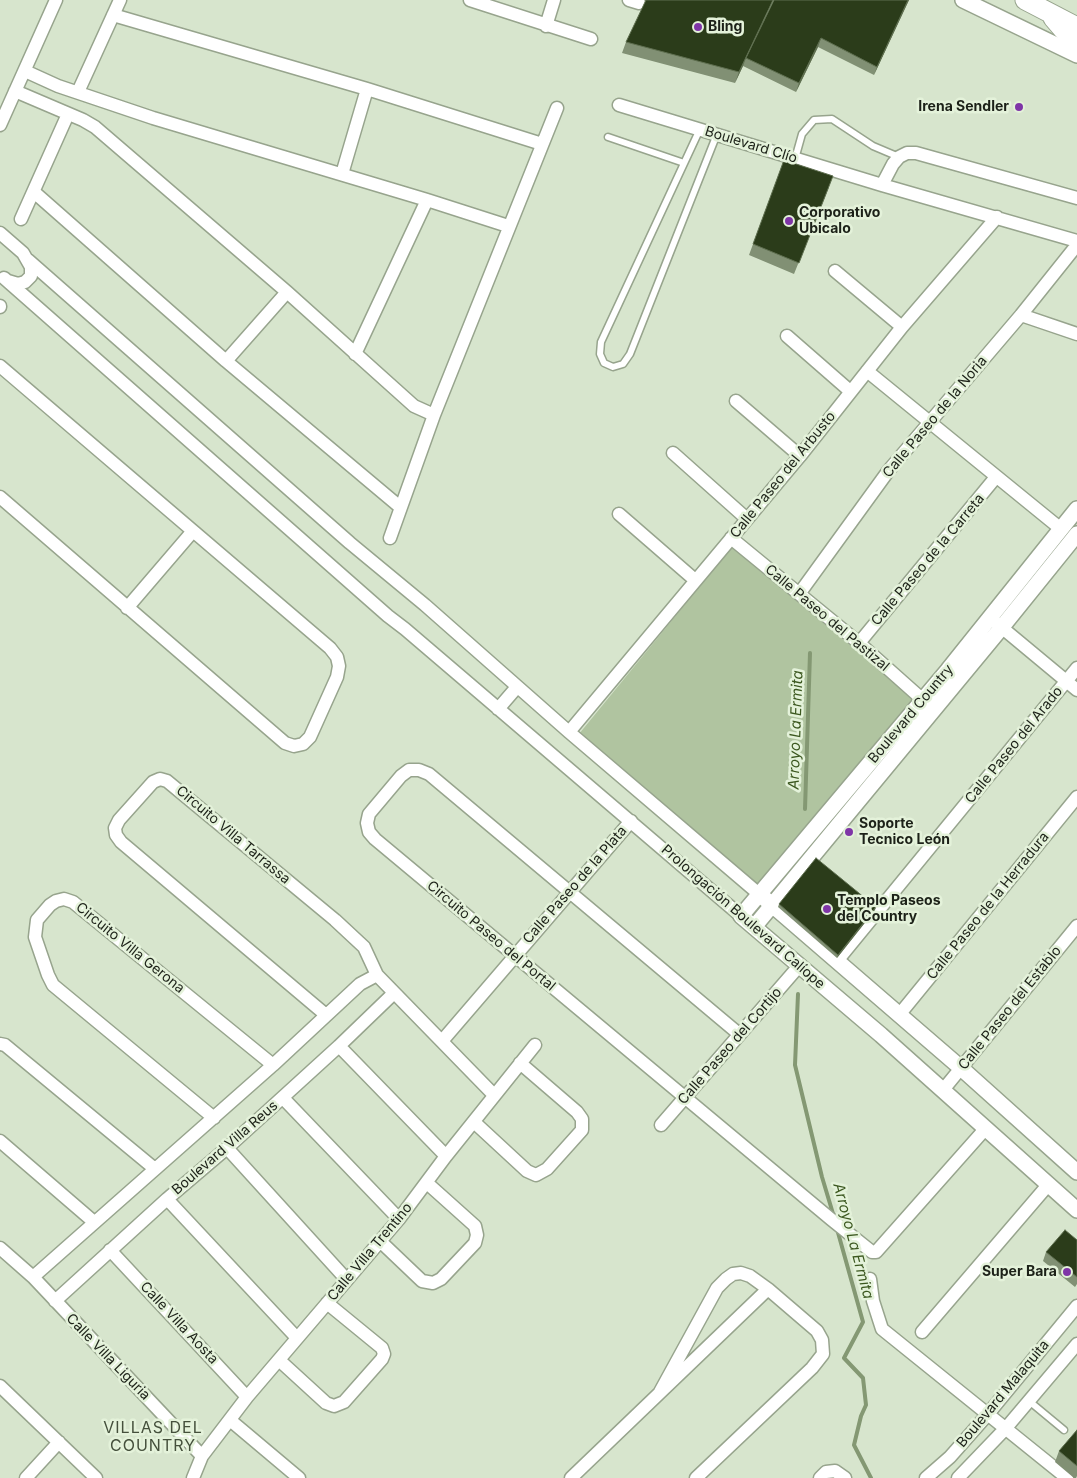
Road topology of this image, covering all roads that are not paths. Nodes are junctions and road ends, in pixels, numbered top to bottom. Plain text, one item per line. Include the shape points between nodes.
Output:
1 (56, 0) edge
2 (120, 0) edge
3 (470, 0) edge
4 (554, 0) edge
5 (963, 0) edge
6 (1025, 0) edge
7 (1047, 11) junction
8 (114, 15) junction
9 (546, 26) junction
10 (1077, 27) edge
11 (591, 39) dead end
12 (1077, 46) edge
13 (1077, 55) edge
14 (25, 70) junction
15 (366, 89) junction
16 (15, 91) junction
17 (78, 92) junction
18 (619, 105) dead end
19 (557, 108) dead end
20 (68, 114) junction
21 (0, 125) edge
22 (700, 129) junction
23 (717, 134) junction
24 (608, 137) dead end
25 (542, 144) junction
26 (899, 157) junction
27 (795, 158) junction
28 (684, 163) junction
29 (342, 174) junction
30 (882, 185) junction
31 (34, 192) junction
32 (1077, 198) edge
33 (428, 200) junction
34 (997, 218) junction
35 (21, 219) dead end
36 (508, 226) junction
37 (0, 233) edge
38 (1077, 241) edge
39 (1077, 245) edge
40 (28, 260) junction
41 (834, 271) dead end
42 (2, 276) edge
43 (287, 292) junction
44 (1020, 315) junction
45 (902, 328) junction
46 (1077, 334) edge
47 (787, 336) dead end
48 (356, 354) junction
49 (226, 360) junction
50 (0, 366) edge
51 (867, 371) junction
52 (850, 391) junction
53 (736, 401) dead end
54 (434, 415) junction
55 (931, 422) junction
56 (673, 453) dead end
57 (800, 456) junction
58 (996, 477) junction
59 (0, 497) edge
60 (400, 507) junction
61 (1077, 509) edge
62 (619, 514) dead end
63 (747, 519) junction
64 (1061, 529) junction
65 (193, 531) junction
66 (1077, 534) edge
67 (390, 538) dead end
68 (731, 538) junction
69 (695, 580) junction
70 (799, 594) junction
71 (127, 608) junction
72 (996, 623) junction
73 (859, 644) junction
74 (1077, 668) edge
75 (1066, 681) junction
76 (517, 687) junction
77 (1077, 690) edge
78 (923, 700) junction
79 (498, 708) junction
80 (569, 732) junction
81 (1077, 797) edge
82 (631, 821) junction
83 (568, 893) junction
84 (759, 894) junction
85 (772, 905) junction
86 (741, 916) junction
87 (1077, 926) edge
88 (754, 927) junction
89 (515, 956) junction
90 (837, 961) junction
91 (799, 966) junction
92 (377, 975) junction
93 (394, 993) junction
94 (326, 1015) junction
95 (899, 1015) junction
96 (739, 1034) junction
97 (442, 1041) junction
98 (0, 1044) edge
99 (535, 1045) dead end
100 (340, 1046) junction
101 (520, 1063) junction
102 (273, 1065) junction
103 (961, 1068) junction
104 (943, 1090) junction
105 (494, 1095) junction
106 (283, 1098) junction
107 (685, 1098) junction
108 (214, 1118) junction
109 (474, 1122) junction
110 (661, 1125) dead end
111 (986, 1128) junction
112 (0, 1141) edge
113 (227, 1148) junction
114 (446, 1156) junction
115 (155, 1169) junction
116 (1077, 1172) edge
117 (426, 1183) junction
118 (1048, 1185) junction
119 (167, 1199) junction
120 (1077, 1210) edge
121 (399, 1219) junction
122 (94, 1222) junction
123 (380, 1242) junction
124 (0, 1248) edge
125 (110, 1250) junction
126 (33, 1277) junction
127 (870, 1279) dead end
128 (347, 1280) junction
129 (768, 1289) junction
130 (55, 1301) junction
131 (328, 1303) junction
132 (1077, 1306) edge
133 (922, 1332) dead end
134 (297, 1338) junction
135 (1077, 1344) edge
136 (279, 1360) junction
137 (0, 1386) edge
138 (660, 1392) junction
139 (247, 1397) junction
140 (1029, 1401) junction
141 (988, 1414) junction
142 (230, 1420) junction
143 (1006, 1428) junction
144 (1064, 1430) dead end
145 (58, 1442) junction
146 (202, 1456) junction
147 (26, 1478) edge
148 (96, 1478) edge
149 (193, 1478) edge
150 (299, 1478) edge
151 (571, 1478) edge
152 (696, 1478) edge
153 (820, 1478) edge
154 (846, 1478) edge
155 (926, 1478) edge
156 (958, 1478) edge
157 (1067, 1478) edge

1 - 14 street
2 - 8 street
3 - 9 street
4 - 9 street
5 - 13 street
6 - 7 main road
7 - 10 main road
7 - 12 main road
8 - 15 street
8 - 17 street
9 - 11 street
14 - 16 street
14 - 17 street
15 - 25 street
15 - 29 street
16 - 20 street
16 - 21 street
17 - 29 street via 152,118
18 - 22 street, Boulevard Clío
19 - 25 street
20 - 31 street
20 - 43 street via 95,127 112,140
22 - 23 street, Boulevard Clío
22 - 28 lane
23 - 27 street, Boulevard Clío
23 - 28 lane via 630,354 623,364 613,367 604,363 600,354 601,342
24 - 28 lane
25 - 36 street
26 - 27 lane via 873,146 832,118 814,120 802,134
26 - 30 street
26 - 32 street via 916,153
27 - 30 street, Boulevard Clío
29 - 33 street
30 - 34 street, Boulevard Clío
31 - 35 street
31 - 49 street
33 - 36 street
33 - 48 street
34 - 38 street, Boulevard Clío
34 - 45 street, Calle Paseo del Arbusto
36 - 54 street
37 - 40 street, Prolongación Boulevard Calíope
39 - 44 street, Calle Paseo de la Noria
40 - 42 street via 31,276 25,282 13,283
40 - 76 street, Prolongación Boulevard Calíope
41 - 45 street
42 - 79 street, Prolongación Boulevard Calíope via 388,616
43 - 48 street
43 - 49 street
44 - 46 street
44 - 55 street, Calle Paseo de la Noria
45 - 51 street, Calle Paseo del Arbusto
47 - 52 street
48 - 54 street via 414,406
49 - 60 street
50 - 65 street
51 - 52 street, Calle Paseo del Arbusto
51 - 55 street
52 - 57 street, Calle Paseo del Arbusto
53 - 57 street
54 - 60 street
55 - 58 street
55 - 70 street, Calle Paseo de la Noria via 889,470
56 - 63 street
57 - 63 street, Calle Paseo del Arbusto
58 - 64 street
58 - 73 street, Calle Paseo de la Carreta
59 - 71 street
60 - 67 street
61 - 64 street, Boulevard Country
62 - 69 street
63 - 68 street, Calle Paseo del Arbusto
64 - 72 street, Boulevard Country
65 - 71 street
65 - 71 street via 337,657 340,666 337,677 310,737 303,744 285,743
66 - 72 street, Boulevard Country
68 - 69 street, Calle Paseo del Arbusto
68 - 70 street, Calle Paseo del Pastizal
69 - 80 street, Calle Paseo del Arbusto
70 - 73 street, Calle Paseo del Pastizal
72 - 75 street
72 - 78 street, Boulevard Country
72 - 85 street, Boulevard Country
73 - 78 street, Calle Paseo del Pastizal
74 - 75 street, Calle Paseo del Arado
75 - 77 street
75 - 90 street, Calle Paseo del Arado
76 - 79 street
76 - 80 street, Prolongación Boulevard Calíope
78 - 84 street, Boulevard Country
79 - 82 street, Prolongación Boulevard Calíope
80 - 84 street, Prolongación Boulevard Calíope
81 - 95 street, Calle Paseo de la Herradura
82 - 83 street, Calle Paseo de la Plata
82 - 86 street, Prolongación Boulevard Calíope
83 - 89 street, Calle Paseo de la Plata
83 - 89 street, Circuito Paseo del Portal via 429,774 419,770 409,770 401,776 369,814 369,832 375,839
83 - 96 street, Circuito Paseo del Portal
84 - 85 street, Prolongación Boulevard Calíope
84 - 86 street, Boulevard Country
85 - 88 street, Boulevard Country
85 - 90 street, Prolongación Boulevard Calíope
86 - 88 street, Prolongación Boulevard Calíope
87 - 103 street, Calle Paseo del Establo
88 - 91 street, Prolongación Boulevard Calíope
89 - 97 street, Calle Paseo de la Plata
89 - 107 street, Circuito Paseo del Portal
90 - 95 street, Prolongación Boulevard Calíope
91 - 96 street, Calle Paseo del Cortijo
91 - 104 street, Prolongación Boulevard Calíope
92 - 93 street
92 - 94 street via 360,984
92 - 94 street, Circuito Villa Tarrassa via 364,947 334,920 167,780 152,782 120,820 116,835 121,842
93 - 97 street
93 - 100 street, Boulevard Villa Reus
94 - 102 street
95 - 103 street, Prolongación Boulevard Calíope
96 - 107 street, Calle Paseo del Cortijo
97 - 105 street
98 - 115 street
99 - 101 street, Calle Villa Trentino
100 - 106 street, Boulevard Villa Reus
100 - 114 street
101 - 105 street, Calle Villa Trentino
101 - 109 street via 577,1112 582,1119 582,1130 547,1169 536,1174 526,1171
102 - 108 street
102 - 108 street, Circuito Villa Gerona via 73,902 64,899 50,905 37,920 35,937 54,986
103 - 104 street, Calle Paseo del Establo
103 - 116 street, Prolongación Boulevard Calíope
104 - 111 street, Prolongación Boulevard Calíope
105 - 109 street, Calle Villa Trentino
106 - 113 street, Boulevard Villa Reus
106 - 121 street
107 - 110 street, Calle Paseo del Cortijo
107 - 111 street, Circuito Paseo del Portal via 867,1249 876,1252
108 - 115 street
109 - 114 street, Calle Villa Trentino
111 - 118 street, Prolongación Boulevard Calíope
112 - 122 street
113 - 119 street, Boulevard Villa Reus
113 - 128 street
114 - 117 street, Calle Villa Trentino
115 - 122 street
117 - 121 street, Calle Villa Trentino
117 - 123 street via 475,1226 475,1243 441,1279 433,1283 422,1281
118 - 120 street, Prolongación Boulevard Calíope
118 - 133 street
119 - 125 street, Boulevard Villa Reus
119 - 134 street
121 - 123 street, Calle Villa Trentino
122 - 126 street
123 - 128 street, Calle Villa Trentino
124 - 126 street, Calle Villa Liguria
125 - 130 street, Boulevard Villa Reus
125 - 139 street, Calle Villa Aosta
126 - 130 street, Calle Villa Liguria
127 - 141 street via 882,1329
128 - 131 street, Calle Villa Trentino
129 - 138 street
129 - 138 street via 741,1273 726,1279 717,1288
129 - 152 street via 817,1331 822,1340 823,1354
130 - 146 street, Calle Villa Liguria
131 - 134 street, Calle Villa Trentino
131 - 136 street via 382,1348 382,1359 344,1402 334,1406 326,1403
132 - 141 street, Boulevard Malaquita
134 - 136 street, Calle Villa Trentino
135 - 140 street, Boulevard Malaquita
136 - 139 street, Calle Villa Trentino
137 - 145 street
138 - 151 street
139 - 142 street, Calle Villa Trentino
140 - 143 street, Boulevard Malaquita
140 - 144 lane
141 - 143 street
141 - 155 street, Boulevard Malaquita via 950,1457
142 - 146 street, Calle Villa Trentino
142 - 150 street
143 - 156 street, Boulevard Malaquita
143 - 157 street
145 - 147 street
145 - 148 street
146 - 149 street, Calle Villa Trentino
153 - 154 street via 826,1472 835,1471

